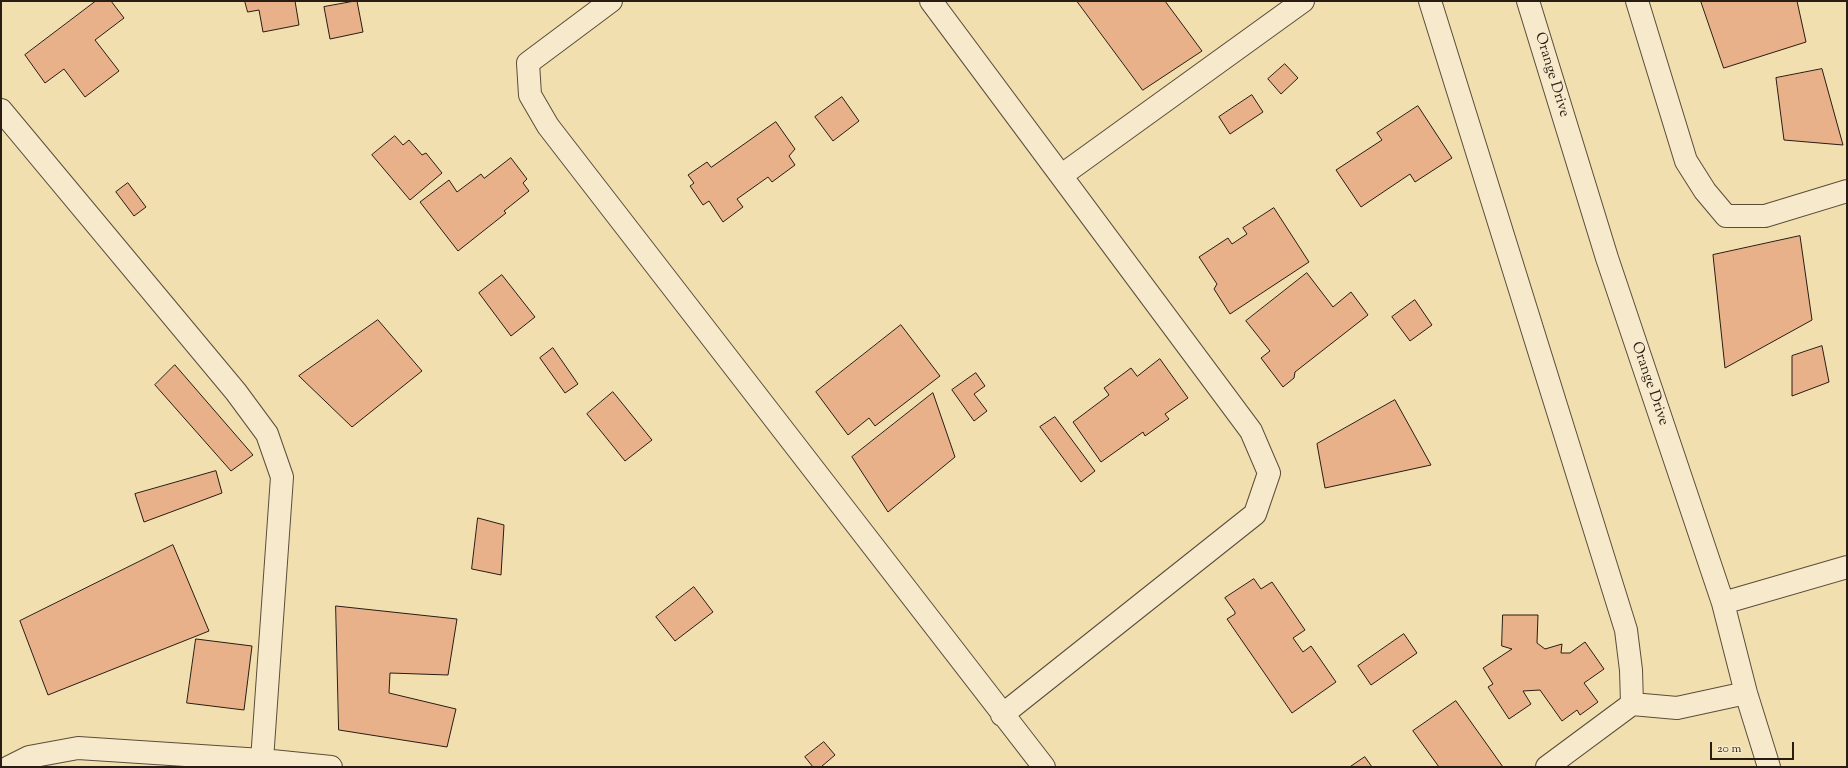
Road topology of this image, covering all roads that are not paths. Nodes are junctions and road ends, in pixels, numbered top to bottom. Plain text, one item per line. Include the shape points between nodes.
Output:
1 (611, 1) edge
2 (931, 1) edge
3 (1303, 1) edge
4 (1430, 1) edge
5 (1528, 1) edge
6 (1637, 1) edge
7 (1, 110) edge
8 (1062, 175) junction
9 (1847, 191) edge
10 (1847, 567) edge
11 (1724, 603) junction
12 (1746, 693) junction
13 (1632, 704) junction
14 (1002, 715) junction
15 (262, 760) junction
16 (9, 767) edge
17 (331, 767) edge
18 (1044, 767) edge
19 (1547, 767) edge
20 (1769, 767) edge

1 - 14 street via 528,63 530,95 548,126
2 - 8 street
3 - 8 street
4 - 13 street via 1626,630
5 - 11 street, Orange Drive via 1607,258
6 - 9 street via 1686,161 1705,191 1726,216 1765,216
7 - 15 street via 236,392 267,434 282,477
8 - 14 street via 1251,431 1269,472 1255,514
10 - 11 street
11 - 12 street, Orange Drive
12 - 13 street via 1677,708
12 - 20 street, Orange Drive
13 - 19 street
14 - 18 street
15 - 16 street via 78,748 29,757
15 - 17 street

